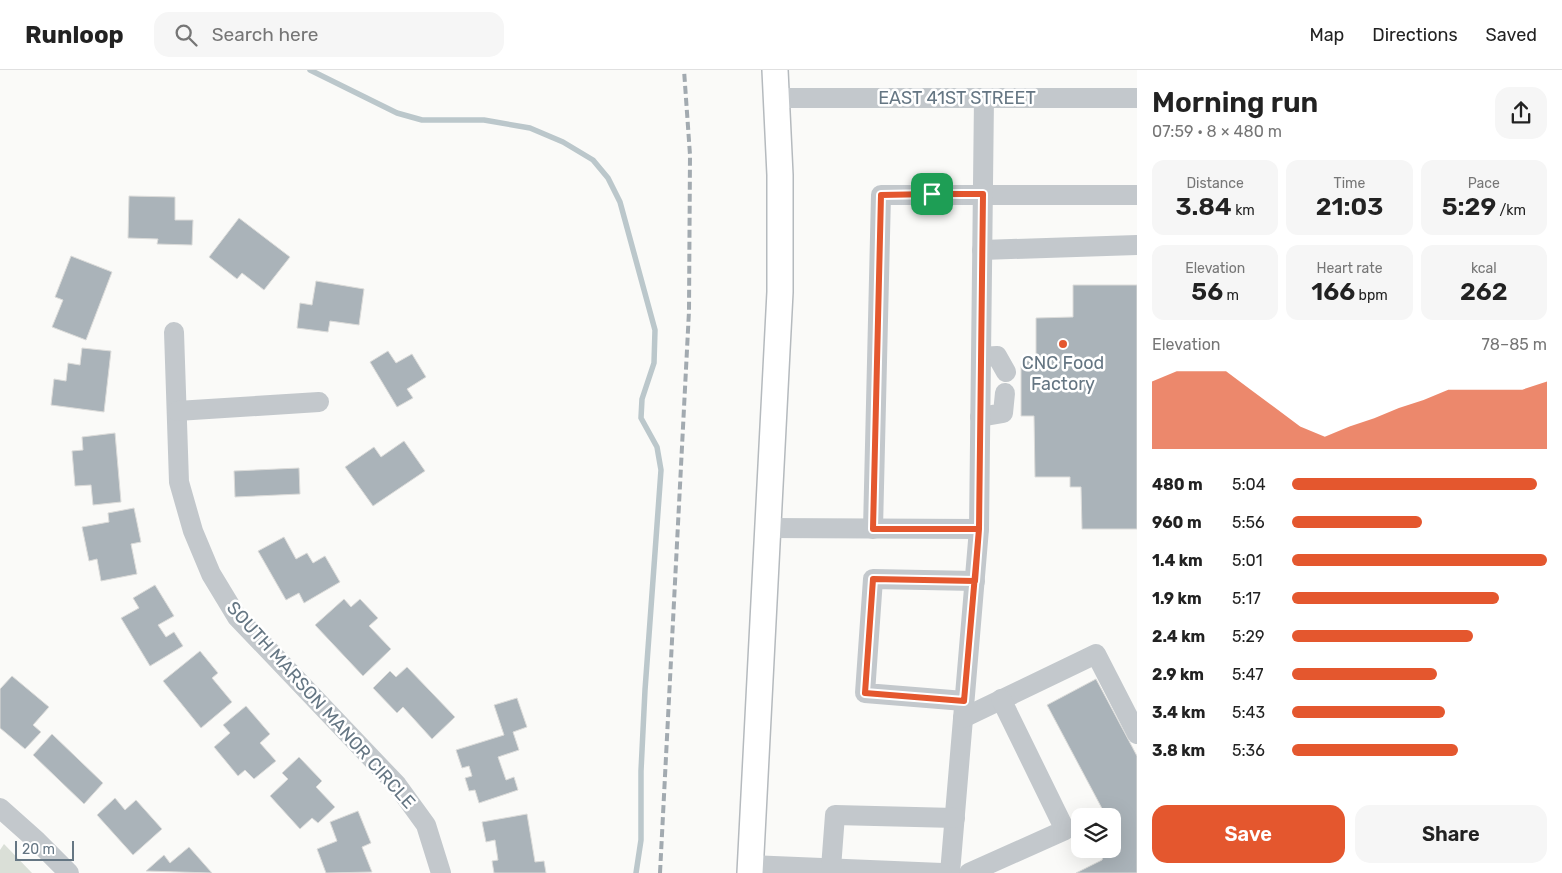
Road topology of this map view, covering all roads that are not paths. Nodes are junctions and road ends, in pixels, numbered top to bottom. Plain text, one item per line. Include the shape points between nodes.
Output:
1 (775, 70) edge
2 (777, 98) junction
3 (984, 98) junction
4 (1137, 98) edge
5 (983, 194) junction
6 (1137, 194) edge
7 (1137, 245) edge
8 (982, 250) junction
9 (174, 332) dead end
10 (981, 357) junction
11 (1006, 372) dead end
12 (1006, 393) dead end
13 (319, 402) dead end
14 (177, 411) junction
15 (980, 417) junction
16 (768, 528) junction
17 (873, 529) junction
18 (979, 529) junction
19 (975, 581) junction
20 (1002, 699) junction
21 (964, 709) junction
22 (1137, 734) edge
23 (0, 808) edge
24 (954, 818) junction
25 (750, 869) edge
26 (834, 870) edge
27 (69, 873) edge
28 (441, 873) edge
29 (942, 873) edge
30 (950, 873) edge
31 (969, 873) edge

1 - 2 main road
2 - 3 street, EAST 41ST STREET
2 - 16 main road via 781,233
3 - 4 street, EAST 41ST STREET
3 - 5 street
5 - 6 street
5 - 8 street
5 - 17 street via 881,195
7 - 8 street
8 - 10 street
9 - 14 street, SOUTH MARSON MANOR CIRCLE
10 - 11 street via 997,356
10 - 15 street
12 - 15 street via 1003,413
13 - 14 street
14 - 28 street, SOUTH MARSON MANOR CIRCLE via 180,482 192,531 211,574 237,616 397,785 426,825
15 - 18 street
16 - 17 street
16 - 25 main road
17 - 18 street
18 - 19 street
19 - 21 street
19 - 21 street via 873,579 865,693
20 - 21 street
20 - 22 street via 1096,654
20 - 31 street via 1065,830
21 - 24 street
23 - 27 street
24 - 26 street via 834,815
24 - 30 street
25 - 26 street
26 - 29 street

